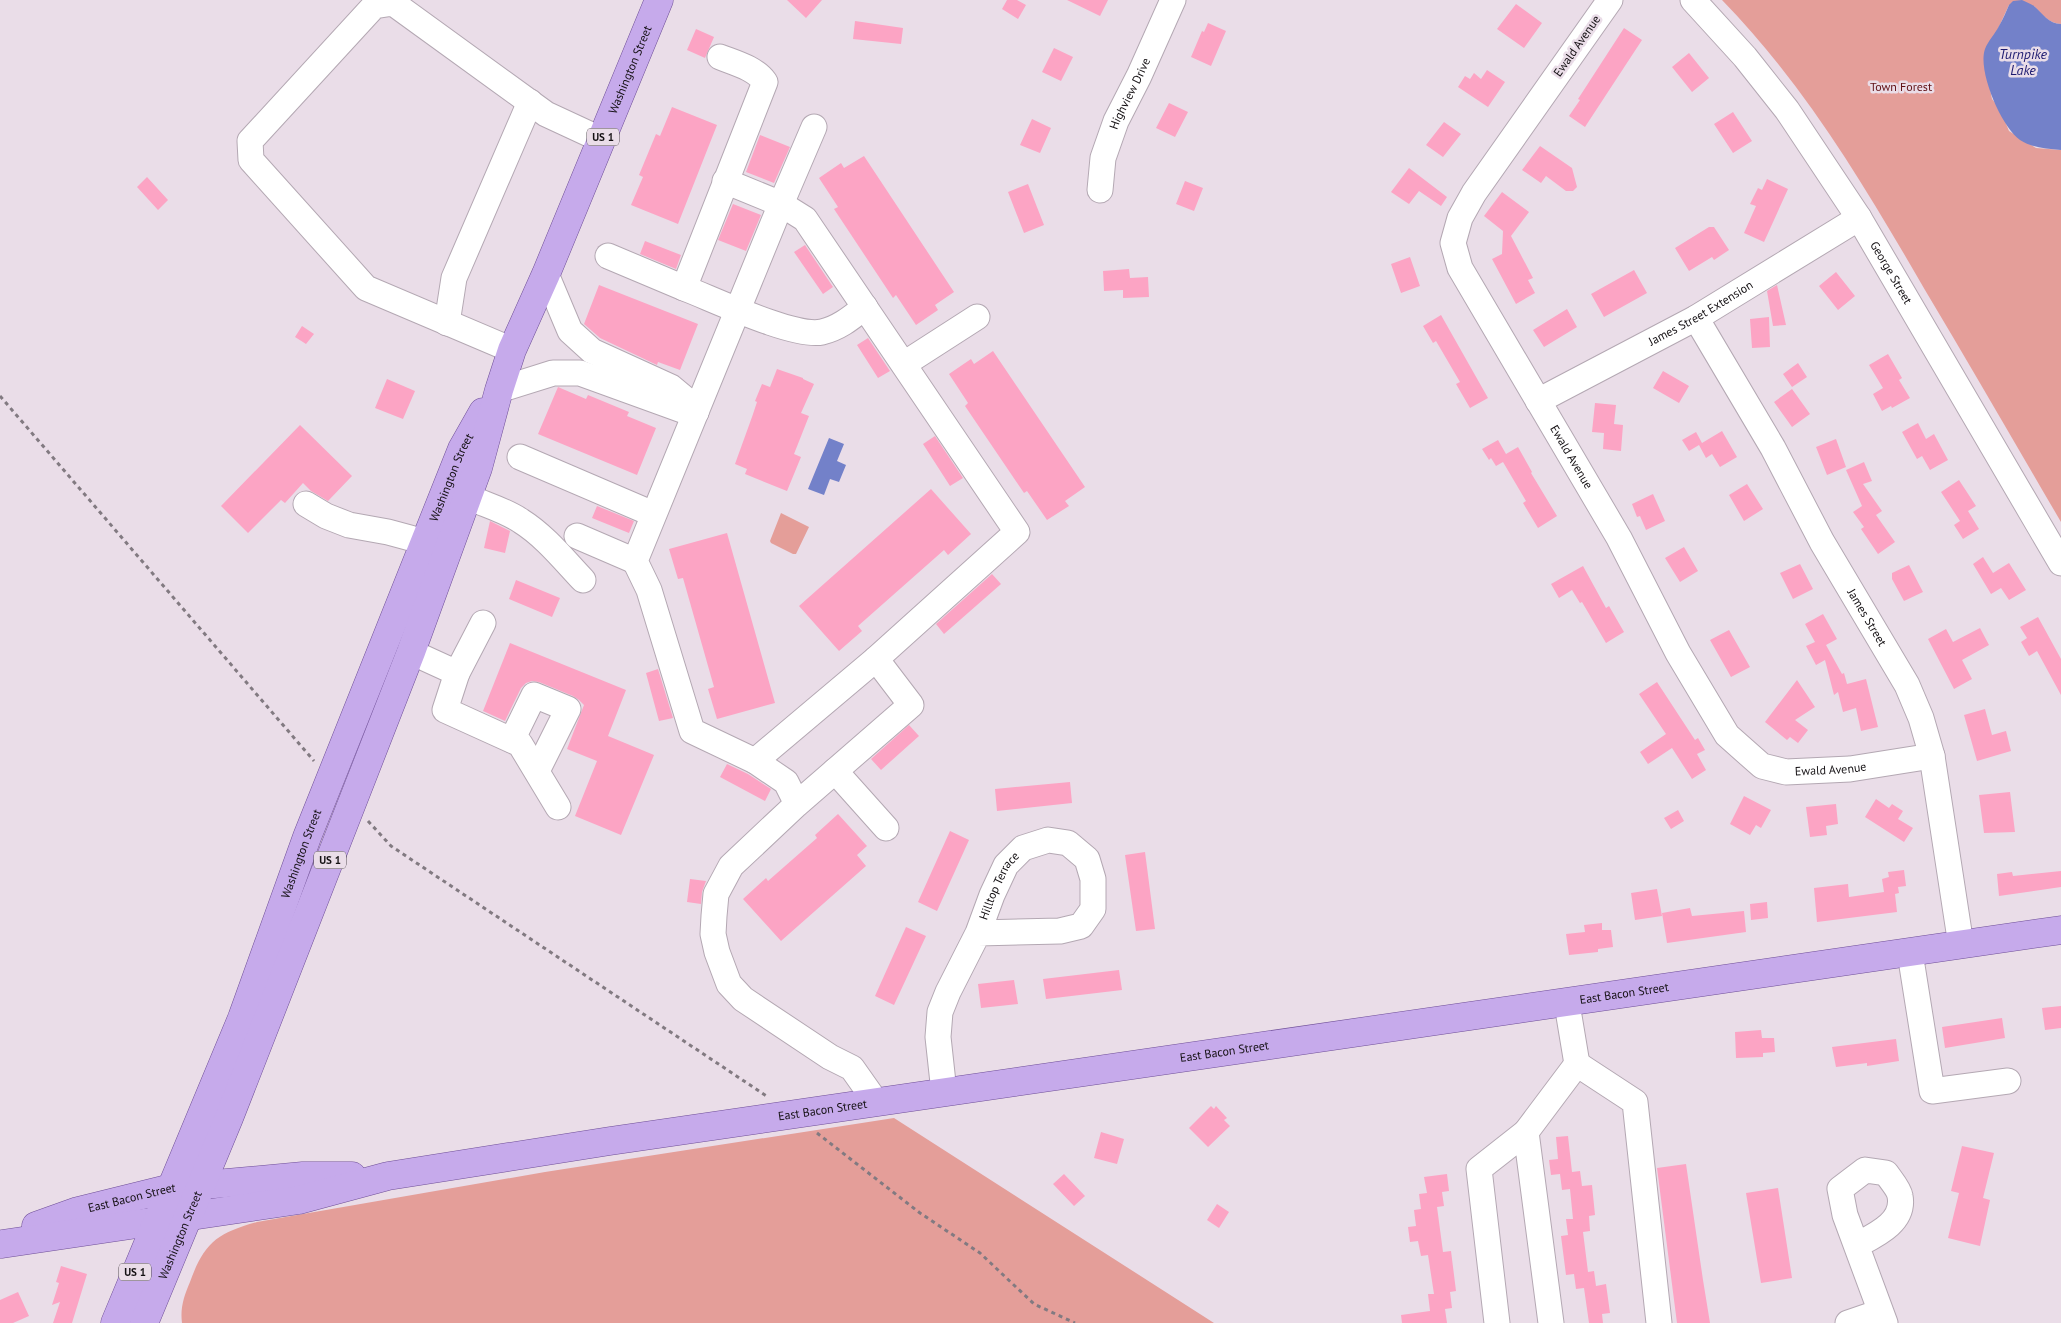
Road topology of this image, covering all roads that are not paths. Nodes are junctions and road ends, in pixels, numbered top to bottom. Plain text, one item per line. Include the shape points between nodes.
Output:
1 (659, 0) edge
2 (1173, 0) edge
3 (1610, 0) edge
4 (1693, 0) edge
5 (720, 57) dead end
6 (530, 102) junction
7 (814, 127) dead end
8 (602, 140) junction
9 (725, 181) junction
10 (1100, 190) dead end
11 (781, 204) junction
12 (1859, 218) junction
13 (608, 256) dead end
14 (546, 274) junction
15 (684, 288) junction
16 (865, 307) junction
17 (738, 309) junction
18 (977, 317) dead end
19 (1696, 318) junction
20 (447, 323) junction
21 (512, 350) junction
22 (904, 364) junction
23 (499, 390) junction
24 (1538, 401) junction
25 (696, 412) junction
26 (520, 457) dead end
27 (468, 498) junction
28 (306, 504) dead end
29 (653, 514) junction
30 (577, 536) dead end
31 (425, 542) junction
32 (635, 561) junction
33 (2061, 563) edge
34 (583, 580) dead end
35 (483, 623) dead end
36 (411, 652) junction
37 (876, 659) junction
38 (457, 673) junction
39 (512, 740) junction
40 (1932, 756) junction
41 (756, 762) junction
42 (537, 771) junction
43 (835, 771) junction
44 (797, 804) junction
45 (558, 807) dead end
46 (886, 828) dead end
47 (2061, 930) edge
48 (978, 933) junction
49 (1960, 945) junction
50 (1910, 953) junction
51 (1567, 1004) junction
52 (1577, 1064) junction
53 (2008, 1081) dead end
54 (944, 1092) junction
55 (876, 1102) junction
56 (1526, 1132) junction
57 (388, 1176) junction
58 (201, 1185) junction
59 (171, 1188) junction
60 (187, 1218) junction
61 (156, 1222) junction
62 (1, 1244) edge
63 (1857, 1245) dead end
64 (1883, 1317) edge
65 (115, 1323) edge
66 (144, 1323) edge
67 (1497, 1323) edge
68 (1551, 1323) edge
69 (1659, 1323) edge
70 (1848, 1323) edge

1 - 8 main road, Washington Street / US 1
2 - 10 street, Highview Drive via 1116,121 1103,158
3 - 24 street, Ewald Avenue via 1474,193 1460,218 1453,243 1460,268
4 - 12 street, George Street via 1745,57 1787,110
5 - 9 street via 752,70 765,82
6 - 8 street via 546,114
6 - 20 street via 454,278
6 - 20 street via 393,3 374,6 250,141 251,160 366,288
7 - 11 street
8 - 14 main road, Washington Street / US 1
9 - 11 street
9 - 15 street
11 - 16 street via 805,218
11 - 17 street
12 - 19 street, James Street Extension
12 - 33 street, George Street
13 - 15 street
14 - 21 main road, Washington Street / US 1
14 - 25 street via 570,331 592,351 671,387
15 - 17 street
16 - 17 street via 843,324 820,332 802,332
16 - 22 street
17 - 25 street
18 - 22 street
19 - 24 street, James Street Extension
19 - 40 street, James Street via 1907,685
20 - 21 street
21 - 23 main road, Washington Street / US 1
22 - 37 street via 1017,532
23 - 25 street via 553,373 580,373 685,411
23 - 27 main road, Washington Street / US 1
23 - 31 main road, Washington Street / US 1 via 462,449
24 - 40 street, Ewald Avenue via 1619,538 1678,653 1727,735 1762,766 1786,772 1850,769
25 - 29 street
26 - 29 street
27 - 34 street via 506,512 522,522 547,542
27 - 36 main road, Washington Street / US 1
28 - 31 street via 349,525
29 - 32 street
30 - 32 street
31 - 59 main road, Washington Street / US 1 via 307,837 242,1018
32 - 41 street via 649,590 692,731
35 - 38 street
36 - 38 street
36 - 58 main road, Washington Street / US 1
37 - 41 street
37 - 43 street via 911,705
38 - 39 street via 445,710
39 - 42 street via 520,744
39 - 42 street via 534,695 568,709
40 - 49 street, James Street
41 - 44 street via 786,782
42 - 45 street
43 - 44 street
43 - 46 street
44 - 55 street via 731,866 716,894 713,934 729,984 743,999 852,1068
47 - 49 main road, East Bacon Street
48 - 48 street, Hilltop Terrace via 1006,865 1023,848 1048,840 1068,842 1087,859 1093,879 1093,909 1081,926 1060,931
48 - 54 street, Hilltop Terrace via 940,1012 938,1037
49 - 50 main road, East Bacon Street
50 - 51 main road, East Bacon Street
50 - 53 street via 1932,1091
51 - 52 street
51 - 54 main road, East Bacon Street
52 - 56 street
52 - 69 street via 1635,1102
54 - 55 main road, East Bacon Street
55 - 57 main road, East Bacon Street
56 - 67 street via 1479,1169
56 - 68 street
57 - 58 main road, East Bacon Street via 303,1176
57 - 60 main road, East Bacon Street via 299,1200
58 - 59 main road, East Bacon Street
58 - 60 main road, Washington Street / US 1
59 - 61 main road, Washington Street / US 1
59 - 62 main road, East Bacon Street via 78,1211 39,1224
60 - 61 main road, East Bacon Street
60 - 66 main road, Washington Street / US 1
61 - 62 main road, East Bacon Street
61 - 65 main road, Washington Street / US 1
63 - 64 street
64 - 70 street

